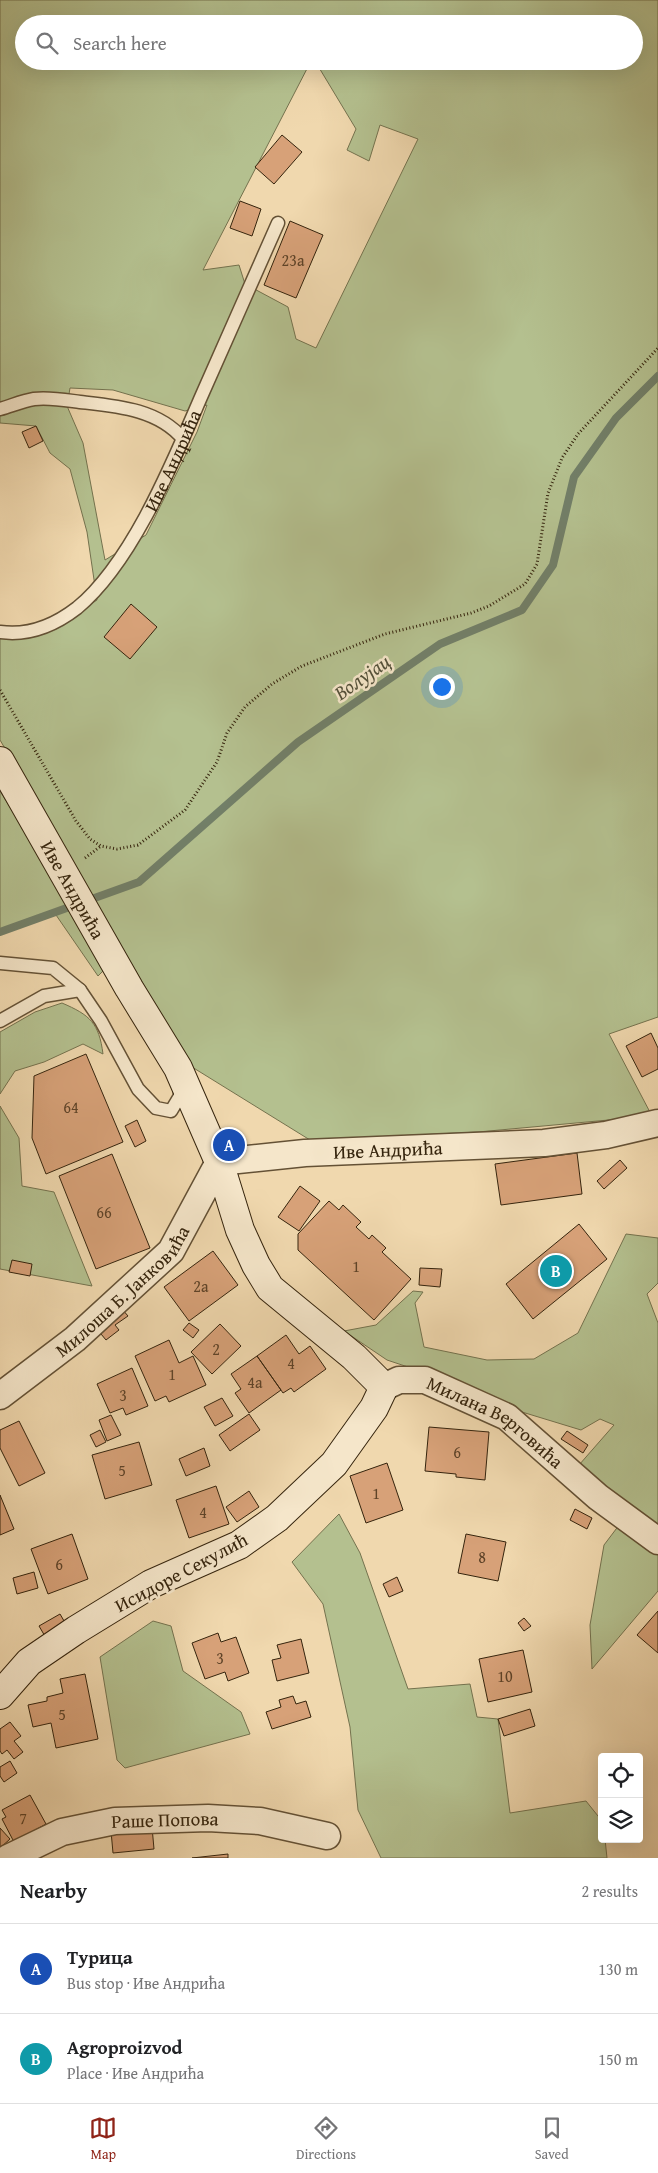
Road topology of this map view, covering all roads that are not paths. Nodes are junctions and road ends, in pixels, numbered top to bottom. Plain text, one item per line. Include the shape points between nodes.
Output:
1 (278, 223) dead end
2 (0, 409) edge
3 (183, 440) junction
4 (0, 632) edge
5 (0, 761) edge
6 (0, 964) edge
7 (80, 990) junction
8 (0, 1021) edge
9 (178, 1068) junction
10 (658, 1123) edge
11 (219, 1162) junction
12 (384, 1386) junction
13 (0, 1396) edge
14 (658, 1541) edge
15 (0, 1695) edge
16 (327, 1836) dead end
17 (8, 1858) edge

1 - 3 lane, Иве Андрића
2 - 3 lane via 50,398 114,406 155,418 168,425
3 - 4 lane, Иве Андрића via 139,526 92,593 76,608 37,630 21,634
5 - 9 street, Иве Андрића
6 - 7 lane, Иве Андрића via 53,968
7 - 8 lane via 44,996
7 - 9 lane, Иве Андрића via 102,1021 138,1089 156,1108 171,1111 180,1096
9 - 11 street, Иве Андрића
10 - 11 street, Иве Андрића via 606,1135 544,1143 305,1153
11 - 12 street via 240,1230 270,1288
11 - 13 street, Милоша Б. Јанковића via 171,1252 75,1339
12 - 14 street, Милана Верговића via 399,1380 425,1380 507,1417 598,1497
12 - 15 street, Исидоре Секулић via 374,1408 334,1464 277,1518 239,1545 152,1584 76,1630 29,1662
16 - 17 street, Раше Попова via 260,1821 208,1818 115,1821 62,1832

